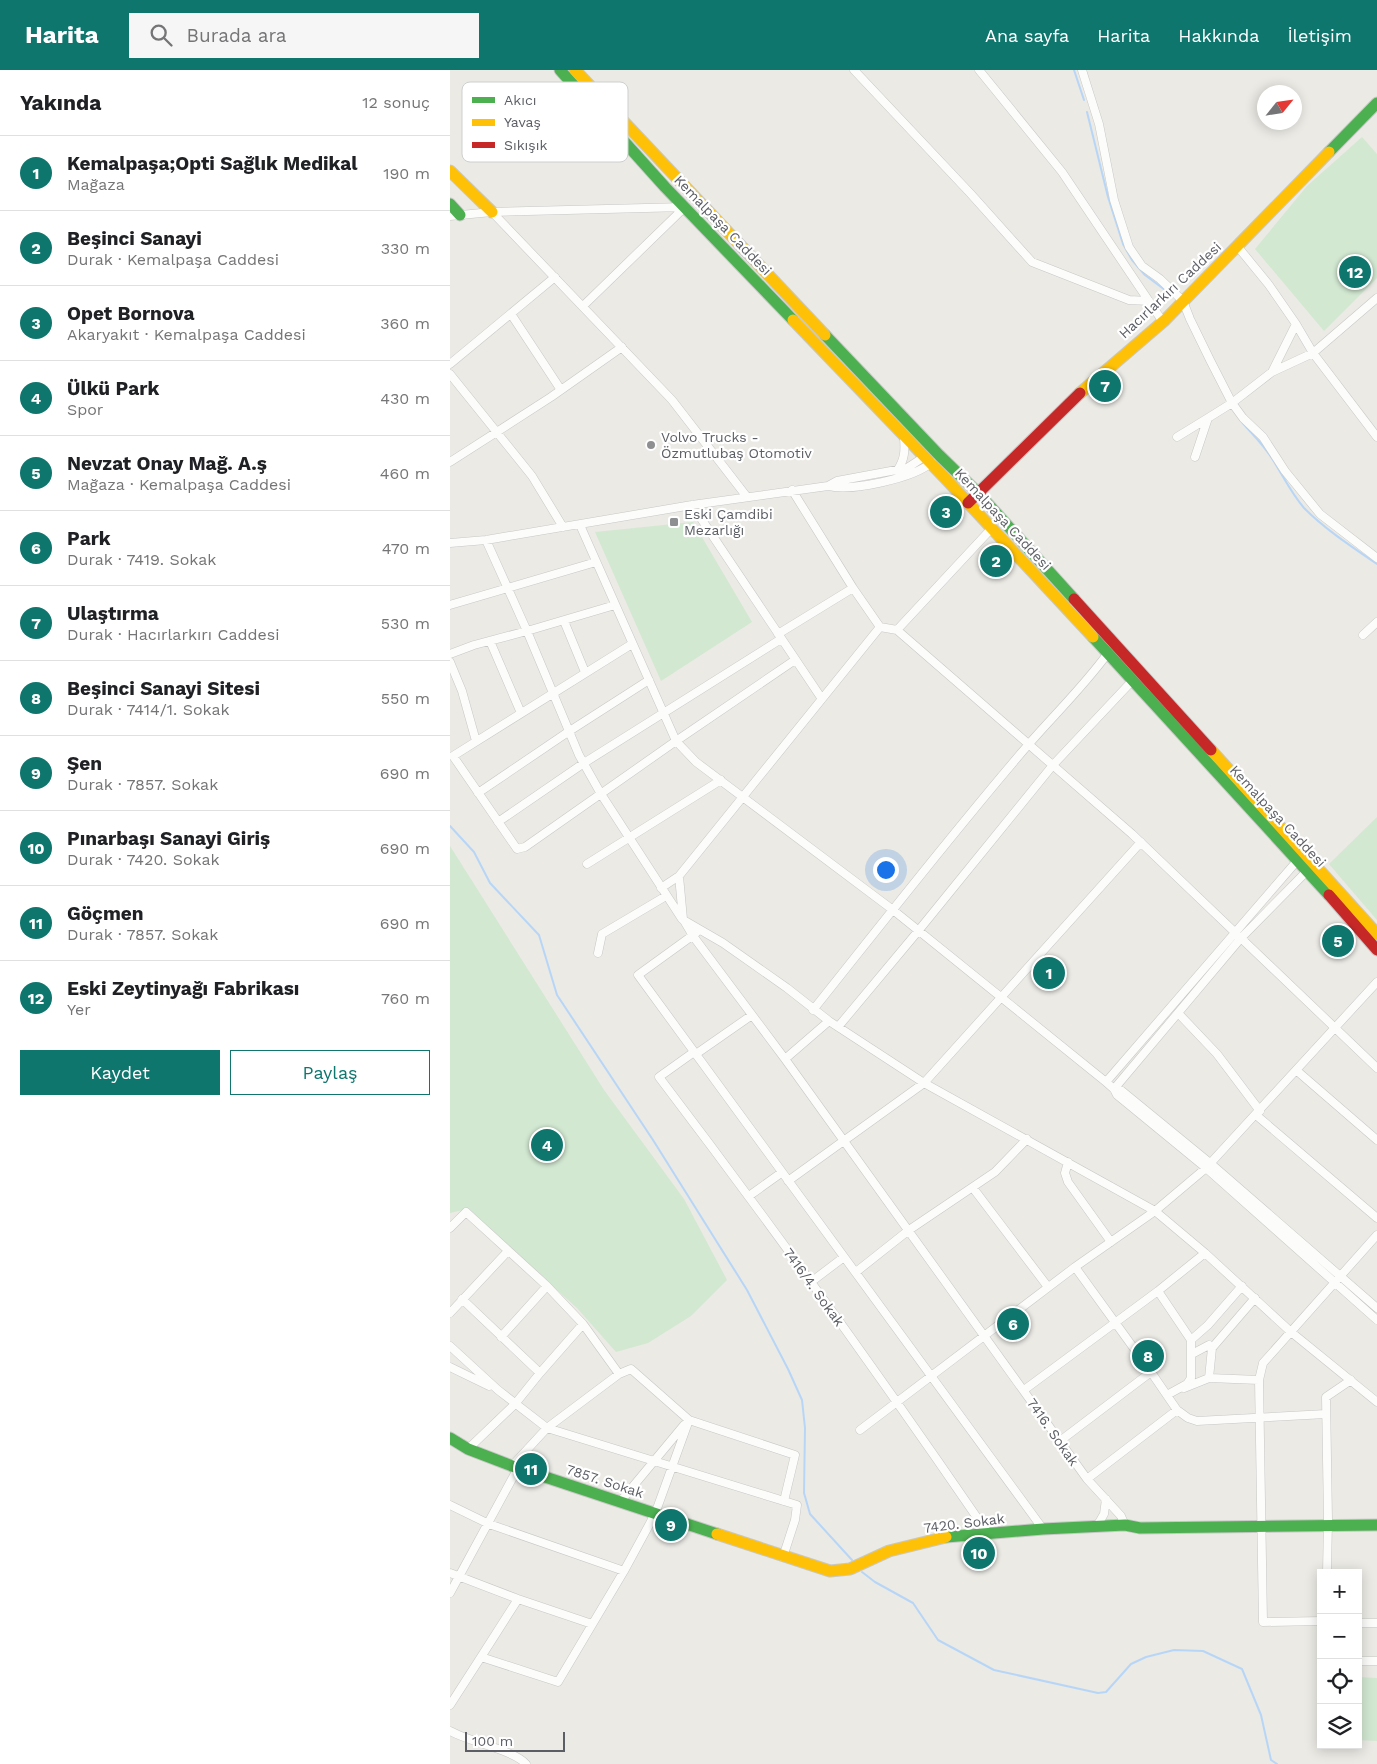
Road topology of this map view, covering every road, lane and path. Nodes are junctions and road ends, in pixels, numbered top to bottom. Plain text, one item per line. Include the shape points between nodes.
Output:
1 (560, 70) edge
2 (575, 70) edge
3 (854, 70) edge
4 (979, 70) edge
5 (1082, 70) edge
6 (571, 82) edge
7 (586, 82) edge
8 (1377, 103) edge
9 (628, 126) edge
10 (628, 146) edge
11 (450, 171) edge
12 (450, 204) edge
13 (685, 207) junction
14 (492, 212) junction
15 (455, 215) edge
16 (1238, 247) junction
17 (555, 277) junction
18 (1377, 298) edge
19 (1150, 301) junction
20 (1183, 301) junction
21 (583, 306) junction
22 (511, 314) junction
23 (1163, 322) junction
24 (1296, 324) junction
25 (622, 347) junction
26 (1313, 353) junction
27 (450, 364) edge
28 (1272, 372) junction
29 (450, 374) edge
30 (561, 390) junction
31 (1232, 403) junction
32 (1208, 418) junction
33 (496, 431) junction
34 (904, 435) junction
35 (1177, 437) dead end
36 (1377, 437) edge
37 (936, 452) junction
38 (1195, 456) dead end
39 (927, 460) junction
40 (450, 462) edge
41 (896, 470) junction
42 (828, 486) junction
43 (792, 490) junction
44 (978, 493) junction
45 (748, 497) junction
46 (968, 503) junction
47 (692, 504) junction
48 (580, 524) junction
49 (563, 527) junction
50 (990, 529) junction
51 (486, 540) junction
52 (450, 543) edge
53 (1377, 558) edge
54 (596, 562) junction
55 (508, 588) junction
56 (853, 588) junction
57 (450, 605) edge
58 (615, 605) junction
59 (564, 621) junction
60 (1377, 622) edge
61 (880, 627) junction
62 (897, 630) junction
63 (527, 632) junction
64 (1363, 635) dead end
65 (780, 637) junction
66 (490, 641) junction
67 (632, 644) junction
68 (1108, 653) junction
69 (450, 654) edge
70 (795, 660) junction
71 (450, 662) edge
72 (585, 672) junction
73 (649, 680) junction
74 (1133, 680) junction
75 (552, 693) junction
76 (822, 699) junction
77 (663, 712) junction
78 (521, 713) junction
79 (568, 732) junction
80 (476, 741) junction
81 (676, 741) junction
82 (1029, 744) junction
83 (584, 763) junction
84 (1053, 765) junction
85 (721, 780) junction
86 (478, 792) junction
87 (601, 794) junction
88 (742, 797) junction
89 (498, 822) junction
90 (628, 837) junction
91 (1141, 842) junction
92 (1297, 861) junction
93 (587, 864) dead end
94 (1308, 870) junction
95 (679, 876) junction
96 (661, 888) junction
97 (666, 896) junction
98 (893, 910) junction
99 (683, 920) junction
100 (701, 929) junction
101 (918, 930) junction
102 (1377, 934) edge
103 (1238, 935) junction
104 (693, 936) junction
105 (1377, 950) edge
106 (598, 953) dead end
107 (1377, 982) edge
108 (1002, 998) junction
109 (813, 1010) junction
110 (1178, 1013) junction
111 (752, 1015) junction
112 (828, 1021) junction
113 (838, 1027) junction
114 (1335, 1027) junction
115 (695, 1053) junction
116 (785, 1059) junction
117 (1377, 1068) edge
118 (1296, 1070) junction
119 (1106, 1082) junction
120 (924, 1083) junction
121 (1114, 1089) junction
122 (1258, 1113) junction
123 (1027, 1139) junction
124 (843, 1140) junction
125 (1377, 1140) edge
126 (1068, 1162) junction
127 (1208, 1166) junction
128 (781, 1173) junction
129 (788, 1181) junction
130 (972, 1188) junction
131 (749, 1196) junction
132 (1155, 1211) junction
133 (1377, 1218) edge
134 (450, 1228) edge
135 (909, 1230) junction
136 (1377, 1235) edge
137 (1111, 1242) junction
138 (508, 1251) junction
139 (1205, 1253) junction
140 (844, 1257) junction
141 (1075, 1267) junction
142 (856, 1272) junction
143 (1340, 1274) junction
144 (810, 1282) junction
145 (1334, 1283) junction
146 (547, 1286) junction
147 (1242, 1286) junction
148 (1048, 1287) junction
149 (1158, 1291) junction
150 (1255, 1298) junction
151 (462, 1299) junction
152 (1377, 1308) edge
153 (450, 1313) edge
154 (1377, 1320) edge
155 (1115, 1322) junction
156 (583, 1324) junction
157 (1291, 1332) junction
158 (1200, 1333) junction
159 (984, 1336) junction
160 (501, 1337) junction
161 (1191, 1340) junction
162 (450, 1346) edge
163 (1210, 1347) junction
164 (1192, 1354) junction
165 (450, 1367) edge
166 (1151, 1372) junction
167 (540, 1373) junction
168 (619, 1374) junction
169 (931, 1377) junction
170 (1209, 1378) junction
171 (1259, 1380) junction
172 (1351, 1380) junction
173 (498, 1390) junction
174 (1024, 1390) junction
175 (1167, 1395) junction
176 (898, 1402) junction
177 (1377, 1402) edge
178 (515, 1404) junction
179 (1177, 1410) junction
180 (1326, 1414) junction
181 (1259, 1418) junction
182 (688, 1420) junction
183 (547, 1428) junction
184 (860, 1430) dead end
185 (450, 1438) edge
186 (1060, 1441) junction
187 (468, 1449) junction
188 (654, 1462) junction
189 (672, 1466) junction
190 (515, 1467) junction
191 (1087, 1478) junction
192 (1106, 1499) junction
193 (784, 1501) junction
194 (620, 1502) junction
195 (450, 1505) edge
196 (655, 1514) junction
197 (1377, 1519) edge
198 (1328, 1523) junction
199 (489, 1524) junction
200 (1263, 1524) junction
201 (1125, 1525) junction
202 (1377, 1525) edge
203 (1097, 1526) junction
204 (1043, 1529) junction
205 (990, 1535) junction
206 (782, 1557) junction
207 (1327, 1569) edge
208 (624, 1571) junction
209 (450, 1573) edge
210 (460, 1577) junction
211 (450, 1593) edge
212 (518, 1599) junction
213 (1317, 1621) edge
214 (1362, 1623) edge
215 (1377, 1623) edge
216 (592, 1624) junction
217 (481, 1657) junction
218 (1362, 1661) edge
219 (1377, 1661) edge
220 (450, 1705) edge
221 (450, 1731) edge
222 (526, 1764) edge

1 - 6 main road, Kemalpaşa Caddesi
2 - 7 main road, Kemalpaşa Caddesi
3 - 19 street via 1032,262 1129,300
4 - 19 street via 1062,172
5 - 20 street via 1129,247 1142,266
8 - 16 main road, Hacırlarkırı Caddesi
9 - 37 main road, Kemalpaşa Caddesi
10 - 13 main road, Kemalpaşa Caddesi
11 - 14 main road
12 - 15 main road
13 - 14 street
13 - 21 street
13 - 34 main road, Kemalpaşa Caddesi
14 - 15 street
14 - 17 street
16 - 20 main road, Hacırlarkırı Caddesi
16 - 24 street
17 - 21 street
17 - 22 street
18 - 26 street
19 - 23 street
20 - 23 main road, Hacırlarkırı Caddesi
20 - 31 street
21 - 25 street
22 - 27 street
22 - 30 street
23 - 44 main road, Hacırlarkırı Caddesi via 1110,366
24 - 26 street
24 - 28 street
25 - 30 street
25 - 45 street via 672,400
26 - 28 street
26 - 36 street
28 - 31 street
29 - 33 street
30 - 33 street
31 - 32 street
31 - 53 street via 1263,437 1320,514
32 - 35 street
32 - 38 street
33 - 40 street
33 - 49 street via 532,476
34 - 39 main road, Kemalpaşa Caddesi
34 - 41 street via 904,456
37 - 39 main road
37 - 44 main road, Kemalpaşa Caddesi
39 - 41 street
39 - 42 street via 910,475 896,479 838,489
39 - 46 main road, Kemalpaşa Caddesi
41 - 42 street via 837,481
42 - 43 street
43 - 45 street
43 - 56 street
44 - 46 main road, Hacırlarkırı Caddesi
44 - 102 main road, Kemalpaşa Caddesi
45 - 47 street
46 - 50 main road, Kemalpaşa Caddesi
47 - 48 street
47 - 65 street
48 - 49 street
48 - 54 street
49 - 51 street
50 - 62 street
50 - 68 main road, Kemalpaşa Caddesi
51 - 52 street
51 - 55 street, 7416. Sokak
54 - 55 street
54 - 58 street
55 - 57 street
55 - 63 street, 7416. Sokak
56 - 61 street
56 - 65 street
58 - 59 street
58 - 67 street
59 - 63 street
59 - 72 street
60 - 64 street
61 - 62 street
61 - 76 street
62 - 82 street
63 - 66 street
63 - 75 street, 7416. Sokak
65 - 70 street
65 - 77 street
66 - 69 street
66 - 78 street
67 - 72 street
67 - 73 street
68 - 74 main road, Kemalpaşa Caddesi
68 - 82 street
70 - 76 street
70 - 81 street
71 - 80 street
72 - 75 street
73 - 77 street
73 - 79 street
74 - 84 street
74 - 92 main road, Kemalpaşa Caddesi
75 - 78 street
75 - 79 street, 7416. Sokak
76 - 88 street
77 - 81 street
77 - 83 street
78 - 80 street
79 - 83 street, 7416. Sokak
79 - 86 street
80 - 86 street via 454,756
81 - 85 street via 696,762
81 - 87 street
82 - 84 street
82 - 98 street
83 - 87 street, 7416. Sokak
83 - 89 street
84 - 91 street
84 - 101 street
85 - 88 street
85 - 90 street
86 - 89 street
87 - 89 street via 525,847 517,849
87 - 90 street, 7416. Sokak
88 - 95 street
88 - 98 street
90 - 93 street
90 - 96 street, 7416. Sokak
91 - 103 street
91 - 108 street
92 - 94 main road, Kemalpaşa Caddesi
92 - 103 street
94 - 103 street
94 - 105 main road, Kemalpaşa Caddesi
95 - 96 street
95 - 99 street
96 - 97 street, 7416. Sokak
97 - 99 street, 7416. Sokak
97 - 106 street via 602,934
98 - 101 street
98 - 109 street
99 - 100 street
99 - 104 street, 7416. Sokak
100 - 104 street
100 - 109 street via 787,988
101 - 108 street
101 - 113 street
103 - 110 street
103 - 114 street
103 - 119 street
104 - 111 street, 7416. Sokak
104 - 115 street via 638,975
107 - 114 street
108 - 119 street
108 - 120 street
109 - 112 street
110 - 121 street
110 - 122 street via 1217,1054
111 - 115 street
111 - 116 street, 7416. Sokak
112 - 113 street
112 - 116 street
113 - 120 street
114 - 117 street
114 - 118 street
115 - 128 street
115 - 131 street, 7416/4. Sokak via 659,1077
116 - 124 street, 7416. Sokak
118 - 122 street
118 - 125 street
119 - 121 street
120 - 123 street
120 - 124 street
121 - 127 street via 1122,1091
122 - 127 street
122 - 133 street
123 - 126 street
123 - 130 street via 995,1172
124 - 129 street
124 - 135 street, 7416. Sokak
126 - 132 street
126 - 137 street via 1065,1173 1068,1182
127 - 132 street
127 - 143 street
127 - 145 street
128 - 129 street
128 - 131 street
129 - 140 street
130 - 135 street
130 - 148 street
131 - 144 street, 7416/4. Sokak
132 - 137 street
132 - 139 street
134 - 138 street via 466,1212
135 - 142 street
135 - 159 street, 7416. Sokak
136 - 143 street
137 - 141 street
138 - 146 street
138 - 151 street
139 - 147 street
139 - 149 street
140 - 142 street
140 - 144 street
141 - 148 street
141 - 155 street
142 - 169 street
143 - 145 street
143 - 152 street
144 - 176 street, 7416/4. Sokak
145 - 154 street
145 - 157 street
146 - 156 street
146 - 160 street
147 - 150 street
147 - 158 street
148 - 159 street
149 - 155 street
149 - 161 street
150 - 157 street
150 - 163 street
151 - 153 street
151 - 160 street
155 - 166 street
155 - 174 street
156 - 167 street
156 - 168 street
157 - 171 street via 1263,1363
157 - 172 street
158 - 161 street
158 - 163 street
159 - 169 street
159 - 174 street, 7416. Sokak
160 - 167 street
161 - 164 street
162 - 173 street
163 - 164 street
163 - 170 street
164 - 175 street via 1191,1378 1187,1384
165 - 173 street
166 - 175 street
166 - 186 street
167 - 178 street
168 - 182 street via 631,1369
168 - 183 street
169 - 176 street
169 - 204 street
170 - 171 street
170 - 175 street
171 - 181 street
172 - 177 street
172 - 180 street via 1326,1397
173 - 178 street
174 - 186 street, 7416. Sokak
175 - 179 street
176 - 184 street
176 - 205 street, 7416/4. Sokak
178 - 183 street
178 - 187 street
179 - 181 street via 1197,1421
179 - 191 street
180 - 181 street
180 - 198 street
181 - 200 street
182 - 188 street
182 - 189 street
182 - 193 street via 795,1456
183 - 188 street
183 - 190 street
185 - 187 main road, 7857. Sokak
186 - 191 street, 7416. Sokak
187 - 190 main road, 7857. Sokak
188 - 189 street
188 - 194 street
189 - 193 street
189 - 196 street
190 - 194 main road, 7857. Sokak
190 - 199 street
191 - 192 street, 7416. Sokak
192 - 201 street, 7416. Sokak
192 - 203 street via 1104,1514
193 - 206 street via 797,1505
194 - 196 main road, 7857. Sokak
195 - 199 street
196 - 206 main road, 7857. Sokak via 752,1544
196 - 208 street
197 - 198 main road
198 - 200 main road, 7420. Sokak
198 - 202 main road
198 - 207 street
199 - 208 street
199 - 210 street
200 - 201 main road, 7420. Sokak via 1141,1522
200 - 213 street via 1263,1622
201 - 203 main road, 7420. Sokak
203 - 204 main road, 7420. Sokak
204 - 205 main road, 7420. Sokak
205 - 206 main road, 7420. Sokak via 943,1537 889,1550 850,1569 830,1571
208 - 216 street
209 - 210 street
210 - 211 street
210 - 212 street
212 - 216 street
212 - 217 street
214 - 215 street
216 - 217 street via 558,1682
217 - 220 street
218 - 219 street
221 - 222 street via 512,1754

